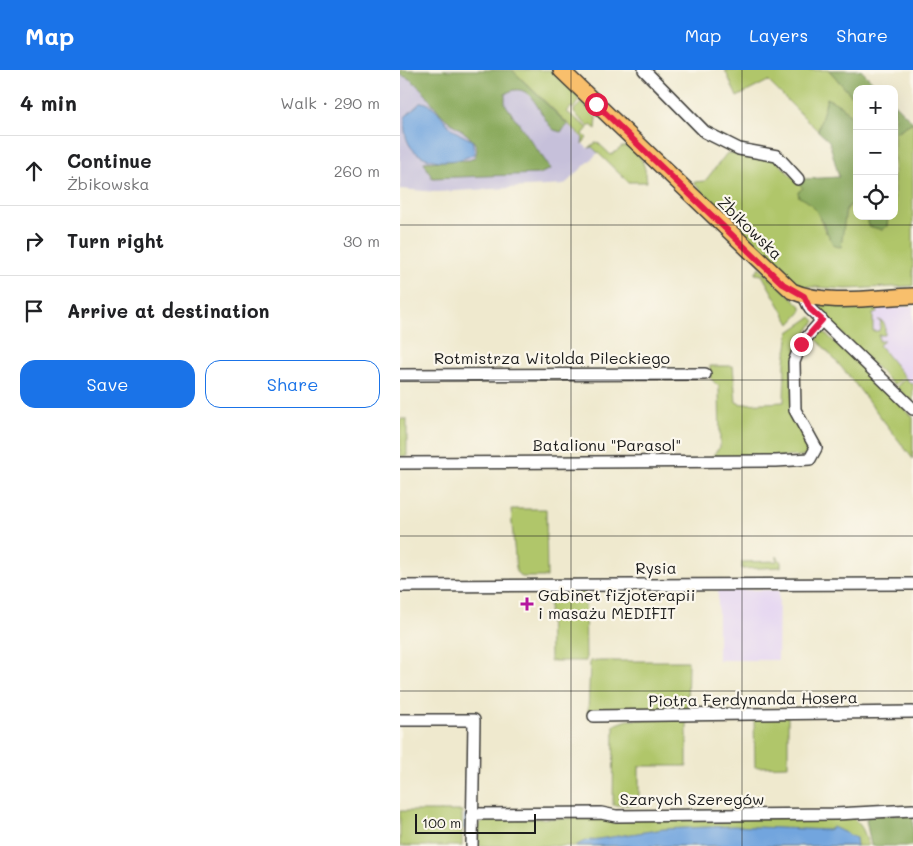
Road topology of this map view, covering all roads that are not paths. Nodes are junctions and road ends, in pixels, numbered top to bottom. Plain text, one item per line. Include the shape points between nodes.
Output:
1 (561, 70) edge
2 (644, 70) edge
3 (798, 179) dead end
4 (804, 296) junction
5 (913, 296) edge
6 (822, 320) junction
7 (705, 374) dead end
8 (400, 375) edge
9 (913, 409) edge
10 (400, 463) edge
11 (913, 584) edge
12 (400, 586) edge
13 (913, 712) edge
14 (594, 716) dead end
15 (400, 720) edge
16 (913, 810) edge
17 (472, 814) junction
18 (472, 846) edge

1 - 4 main road, Żbikowska via 783,284
2 - 3 street via 705,132 739,149 778,156
4 - 5 main road via 824,299
4 - 6 street, Żbikowska via 810,309
6 - 9 street, Żbikowska
6 - 10 street, Batalionu "Parasol" via 801,344 794,362 794,406 816,448 813,457 794,461
7 - 8 street, Rotmistrza Witolda Pileckiego
11 - 12 street, Rysia
13 - 14 street, Piotra Ferdynanda Hosera
15 - 17 street via 474,720
16 - 17 street, Szarych Szeregów via 616,816 601,813
17 - 18 street

